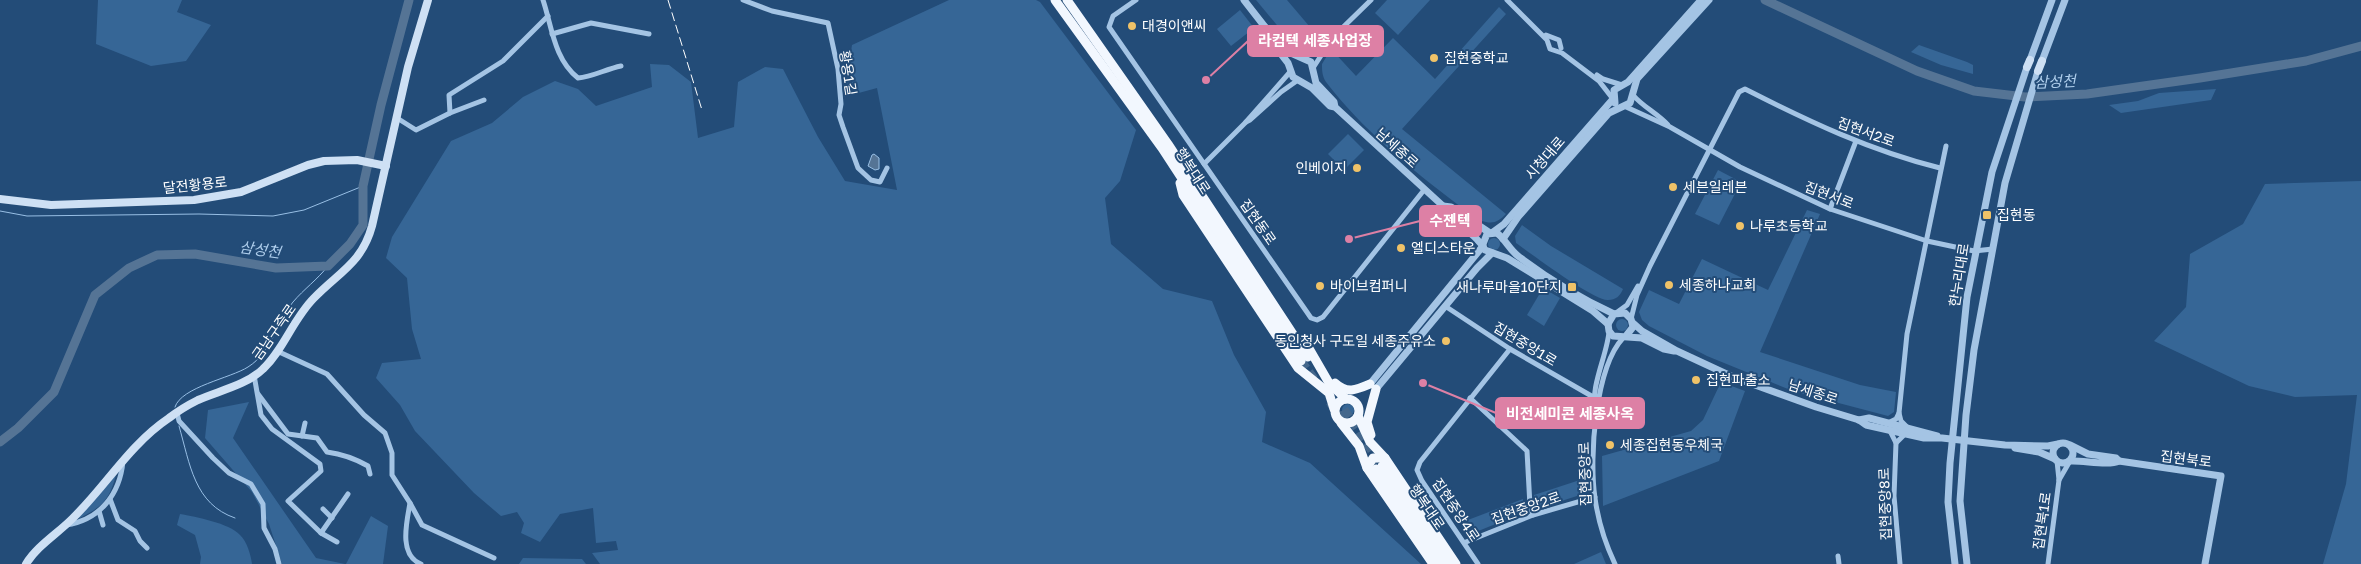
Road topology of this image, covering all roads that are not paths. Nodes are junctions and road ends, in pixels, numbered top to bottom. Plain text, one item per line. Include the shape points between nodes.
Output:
1 (428, 0) edge
2 (543, 0) edge
3 (743, 0) edge
4 (1055, 0) edge
5 (1067, 0) edge
6 (1136, 0) edge
7 (1244, 0) edge
8 (1371, 0) edge
9 (1507, 0) edge
10 (2052, 0) edge
11 (2065, 0) edge
12 (1705, 1) edge
13 (548, 16) junction
14 (1264, 27) junction
15 (552, 34) junction
16 (649, 34) dead end
17 (1333, 37) junction
18 (1551, 42) junction
19 (1559, 49) junction
20 (1302, 58) junction
21 (2042, 61) joint
22 (621, 66) dead end
23 (1313, 70) junction
24 (1290, 71) junction
25 (2038, 71) joint
26 (1300, 80) junction
27 (1622, 86) junction
28 (1632, 93) junction
29 (1613, 98) junction
30 (484, 100) dead end
31 (1623, 106) junction
32 (1335, 107) junction
33 (450, 113) junction
34 (397, 118) junction
35 (1246, 122) junction
36 (1670, 127) junction
37 (1856, 141) junction
38 (1946, 146) dead end
39 (1710, 151) junction
40 (1204, 164) junction
41 (383, 165) junction
42 (887, 168) dead end
43 (1940, 168) junction
44 (1180, 170) junction
45 (1424, 190) junction
46 (0, 199) edge
47 (1443, 206) junction
48 (1830, 209) junction
49 (1492, 233) junction
50 (1503, 240) junction
51 (1926, 241) junction
52 (1483, 245) junction
53 (1993, 249) junction
54 (1974, 251) junction
55 (1494, 253) junction
56 (1650, 266) junction
57 (1445, 306) junction
58 (1615, 313) junction
59 (1632, 321) junction
60 (1608, 328) junction
61 (1625, 337) junction
62 (1510, 349) junction
63 (277, 351) junction
64 (1677, 351) junction
65 (1305, 360) junction
66 (254, 375) junction
67 (1373, 387) junction
68 (257, 394) junction
69 (1470, 398) junction
70 (1595, 398) junction
71 (1348, 399) junction
72 (1596, 409) junction
73 (177, 413) junction
74 (1899, 413) junction
75 (1359, 414) junction
76 (1337, 416) junction
77 (1860, 420) junction
78 (305, 423) dead end
79 (1888, 424) junction
80 (1910, 429) junction
81 (1890, 431) junction
82 (1904, 435) junction
83 (302, 436) junction
84 (1942, 438) junction
85 (1952, 439) junction
86 (1964, 441) junction
87 (1896, 443) junction
88 (2058, 444) junction
89 (2005, 445) junction
90 (2070, 445) junction
91 (123, 458) junction
92 (2056, 460) junction
93 (2070, 461) junction
94 (2119, 461) junction
95 (1381, 464) junction
96 (1366, 468) junction
97 (370, 474) dead end
98 (2059, 480) junction
99 (348, 494) dead end
100 (1595, 497) junction
101 (110, 499) junction
102 (410, 503) junction
103 (323, 510) dead end
104 (99, 511) junction
105 (1533, 515) junction
106 (332, 518) junction
107 (66, 525) junction
108 (102, 525) dead end
109 (321, 533) junction
110 (337, 542) dead end
111 (1466, 542) junction
112 (147, 548) dead end
113 (1838, 556) dead end
114 (494, 558) dead end
115 (26, 564) edge
116 (279, 564) edge
117 (421, 564) edge
118 (1433, 564) edge
119 (1440, 564) edge
120 (1448, 564) edge
121 (1456, 564) edge
122 (1478, 564) edge
123 (1615, 564) edge
124 (1839, 564) edge
125 (1900, 564) edge
126 (1955, 564) edge
127 (1967, 564) edge
128 (2048, 564) edge
129 (2205, 564) edge

1 - 34 main road, 금남구즉로
2 - 13 street
3 - 42 street, 황용1길 via 772,11 828,23 838,69 840,115 858,168 871,180 880,182
4 - 44 highway, 행복대로
5 - 44 highway, 행복대로
6 - 40 street, 집현동로 via 1113,16 1109,27
7 - 14 street
8 - 17 street
9 - 18 street
10 - 54 street, 한누리대로 via 1992,172
11 - 21 street, 한누리대로
12 - 27 street
12 - 28 street via 1637,80
13 - 15 street
13 - 33 street via 503,61 449,95
14 - 20 street via 1293,54
14 - 24 street via 1267,36 1283,54
15 - 16 street via 591,24
15 - 22 street via 568,70 578,78
17 - 20 street
17 - 23 street
18 - 19 street via 1552,50
18 - 19 street via 1560,42
19 - 27 street via 1603,79
19 - 29 street via 1602,84
20 - 23 street via 1311,62
20 - 24 street via 1292,63
21 - 25 main road, 한누리대로
23 - 26 street via 1309,78
23 - 32 street, 남세종로 via 1316,83
24 - 26 street
24 - 35 street
25 - 53 street, 한누리대로 via 2005,182
26 - 32 street, 남세종로
26 - 35 street
27 - 28 street
27 - 29 street via 1614,90
28 - 31 street via 1630,103
28 - 36 street, 집현서로 via 1641,105
29 - 31 street via 1615,103
29 - 49 street, 시청대로 via 1504,224
30 - 33 street
31 - 36 street, 집현서로
31 - 50 street, 시청대로 via 1609,113 1518,217
32 - 45 street, 남세종로
33 - 34 street via 416,130
34 - 41 main road, 금남구즉로
35 - 40 street
36 - 39 street, 집현서로
37 - 39 street, 집현서2로 via 1803,119 1745,89 1740,92
37 - 43 street, 집현서2로
37 - 48 street
38 - 43 street
39 - 48 street, 집현서로
39 - 56 street, 집현서2로
40 - 45 street, 집현동로 via 1311,318 1317,320
41 - 46 main road, 달전황용로 via 357,160 308,165 241,192 212,198 51,206
41 - 63 main road, 금남구즉로 via 367,243 359,257 314,298 294,322
43 - 51 street
44 - 65 highway, 행복대로
44 - 65 highway via 1194,175
45 - 47 street, 남세종로
47 - 49 street, 남세종로 via 1452,207
47 - 52 street, 남세종로 via 1447,214
48 - 51 street, 집현서로
49 - 50 street
49 - 52 street via 1485,237
50 - 55 street via 1502,249
50 - 58 street via 1516,255 1552,280
51 - 54 street, 집현서로
51 - 74 street via 1907,334
52 - 55 street
52 - 67 street
53 - 54 street, 집현서로
53 - 86 street, 한누리대로 via 1974,350
54 - 85 street, 한누리대로
55 - 57 street
55 - 60 street via 1593,311
56 - 58 street, 집현서2로 via 1631,299
56 - 59 street, 집현서2로 via 1637,296
57 - 62 street, 집현중앙1로
57 - 67 street
58 - 59 street via 1625,313
58 - 60 street
59 - 61 street via 1632,331
59 - 64 street, 남세종로 via 1642,331
60 - 61 street via 1613,336
60 - 70 street, 집현중앙로 via 1609,344
61 - 64 street, 남세종로 via 1642,338 1664,349
61 - 72 street, 집현중앙로 via 1612,352
62 - 69 street, 집현중앙4로
62 - 70 street, 집현중앙1로
63 - 66 main road, 금남구즉로
63 - 102 street via 327,374 364,416 385,432 392,453 392,475
64 - 77 street, 남세종로 via 1754,385
65 - 67 highway via 1342,390
65 - 71 highway
65 - 76 highway via 1329,393
66 - 68 street
66 - 73 main road, 금남구즉로
67 - 71 highway
67 - 75 highway
67 - 95 highway via 1367,422
68 - 83 street via 288,434
68 - 109 street via 261,415 272,429 320,464 321,471 288,501
69 - 105 street via 1527,451
69 - 111 street, 집현중앙4로 via 1417,470
70 - 72 street, 집현중앙로
71 - 75 highway via 1357,404
71 - 76 highway via 1338,402
72 - 100 street, 집현중앙로
73 - 91 main road, 금남구즉로
73 - 116 street via 179,422 213,458 229,473 251,484 263,504 264,528
74 - 79 street
74 - 80 street
75 - 76 highway via 1353,422
75 - 95 highway
76 - 96 highway via 1360,446
77 - 79 street, 남세종로 via 1868,418
77 - 81 street, 남세종로 via 1866,425
78 - 83 street
79 - 80 street, 남세종로
80 - 84 street, 남세종로
81 - 82 street, 남세종로
81 - 87 street
82 - 84 street, 남세종로
82 - 87 street
83 - 97 street via 317,438 327,452 356,459 368,466
84 - 85 street, 남세종로
85 - 86 street, 남세종로
85 - 126 street, 한누리대로 via 1948,502
86 - 89 street
86 - 127 street, 한누리대로 via 1960,501
87 - 125 street, 집현중앙8로 via 1894,496
88 - 89 street
88 - 90 street
88 - 92 street via 2054,448
89 - 92 street via 2039,452
90 - 93 street
90 - 94 street, 집현북로 via 2088,454
91 - 101 street
91 - 107 main road, 금남구즉로
92 - 93 street
92 - 98 street, 집현북1로
93 - 94 street, 집현북로
93 - 98 street, 집현북1로
94 - 129 street, 집현북로 via 2221,476
95 - 96 highway via 1373,458
95 - 119 highway, 행복대로
95 - 120 highway, 행복대로
95 - 121 highway
96 - 118 highway
98 - 128 street, 집현북1로
99 - 106 street
100 - 105 street, 집현중앙2로
100 - 123 street, 집현중앙로 via 1601,527
101 - 104 street
101 - 112 street via 118,520 135,531
102 - 114 street via 422,525
102 - 117 street via 407,545 410,556
103 - 106 street
104 - 107 street via 80,523
104 - 108 street
105 - 111 street, 집현중앙2로
106 - 109 street
107 - 115 main road, 금남구즉로
109 - 110 street
111 - 122 street, 집현중앙4로
113 - 124 street

